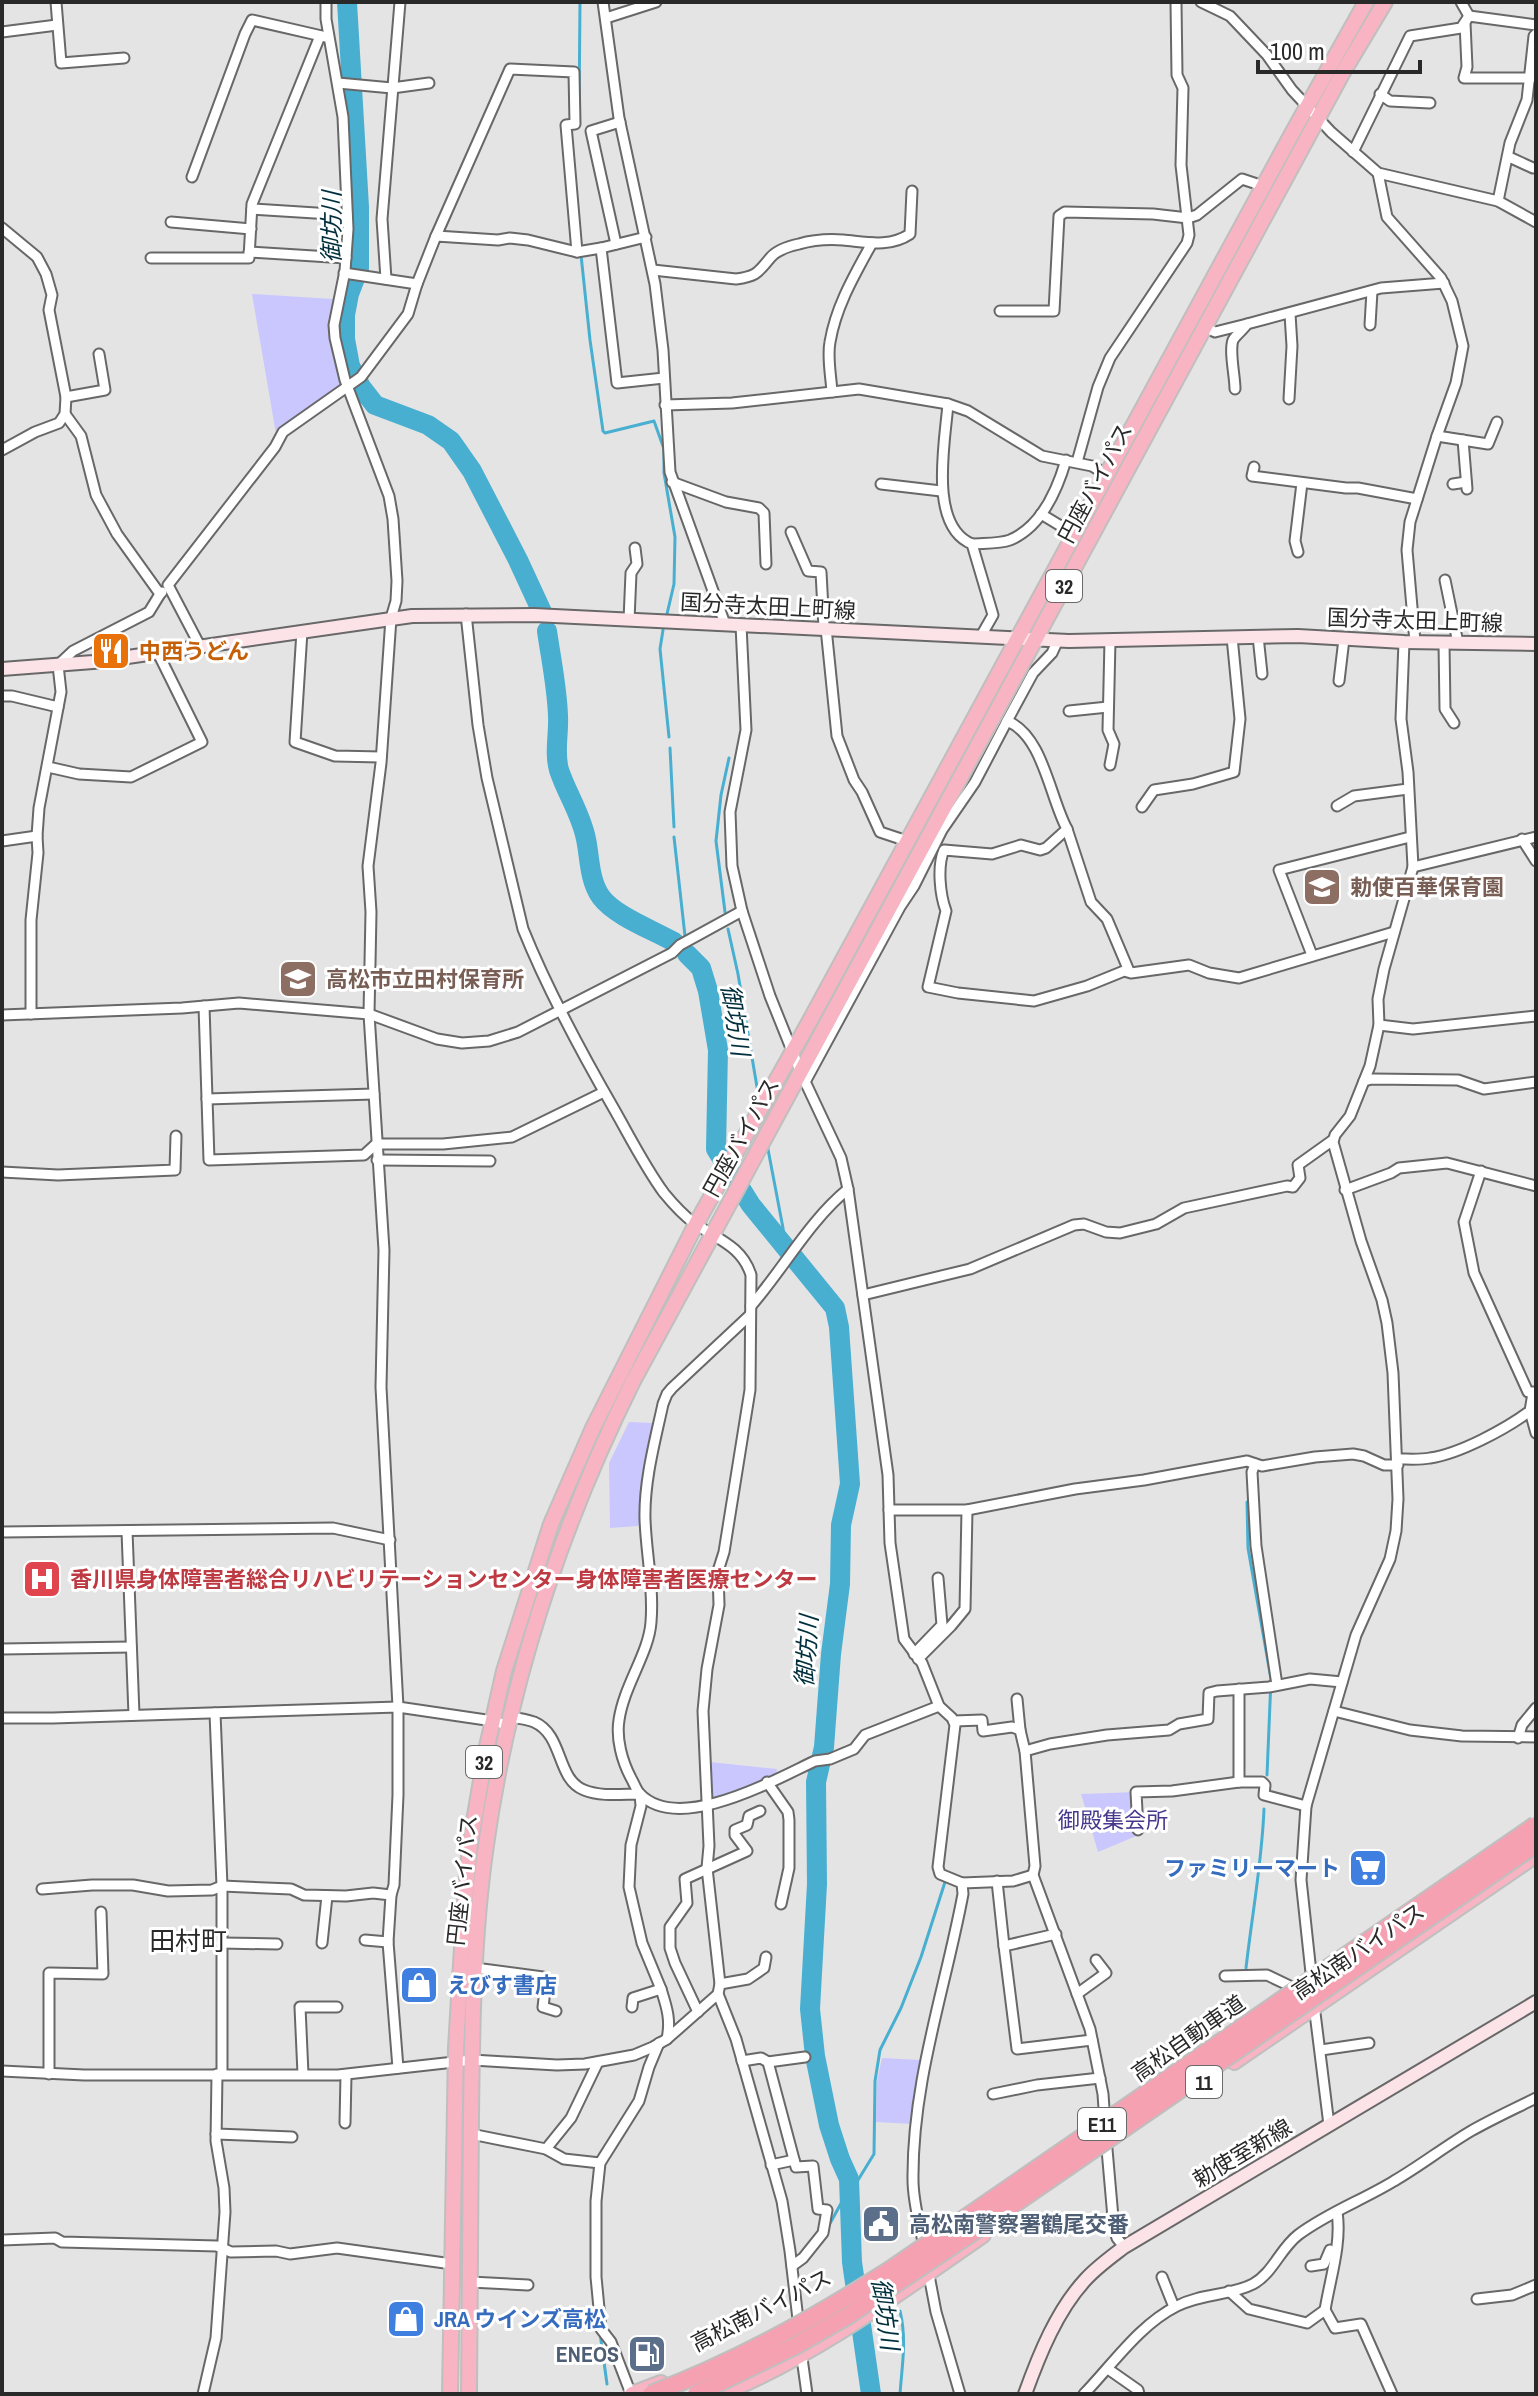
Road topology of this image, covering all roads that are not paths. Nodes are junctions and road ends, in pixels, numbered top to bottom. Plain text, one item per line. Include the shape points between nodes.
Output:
1 (56, 2) edge
2 (326, 2) edge
3 (400, 2) edge
4 (603, 2) edge
5 (656, 2) edge
6 (1176, 2) edge
7 (1201, 2) edge
8 (1366, 2) edge
9 (1385, 2) edge
10 (1461, 2) edge
11 (606, 18) junction
12 (1467, 20) junction
13 (57, 25) junction
14 (1536, 25) edge
15 (2, 32) edge
16 (1536, 34) edge
17 (325, 37) junction
18 (124, 58) dead end
19 (1531, 78) junction
20 (347, 83) junction
21 (429, 83) dead end
22 (392, 88) junction
23 (1380, 94) junction
24 (1430, 103) dead end
25 (1308, 105) junction
26 (1319, 117) junction
27 (620, 122) junction
28 (1353, 152) junction
29 (1509, 157) junction
30 (1533, 168) dead end
31 (1378, 173) junction
32 (192, 177) dead end
33 (1263, 186) junction
34 (912, 191) dead end
35 (1498, 201) junction
36 (252, 209) junction
37 (347, 215) junction
38 (1188, 218) junction
39 (171, 222) dead end
40 (1536, 222) edge
41 (2, 228) edge
42 (251, 229) junction
43 (436, 236) junction
44 (646, 237) junction
45 (872, 243) junction
46 (616, 244) junction
47 (601, 248) junction
48 (249, 252) junction
49 (577, 252) junction
50 (151, 258) dead end
51 (346, 258) junction
52 (653, 270) junction
53 (354, 275) junction
54 (386, 279) junction
55 (1444, 283) junction
56 (417, 284) junction
57 (1372, 291) junction
58 (1000, 311) dead end
59 (1290, 314) junction
60 (1247, 324) junction
61 (1370, 325) dead end
62 (1204, 327) junction
63 (99, 354) dead end
64 (664, 378) junction
65 (355, 382) junction
66 (1235, 389) dead end
67 (832, 392) junction
68 (66, 397) junction
69 (1289, 399) dead end
70 (948, 404) junction
71 (665, 405) junction
72 (65, 414) junction
73 (1497, 422) dead end
74 (1437, 436) junction
75 (1463, 440) junction
76 (2, 450) edge
77 (1071, 461) junction
78 (1254, 467) dead end
79 (1106, 474) junction
80 (672, 482) junction
81 (1302, 483) junction
82 (881, 484) dead end
83 (1453, 484) dead end
84 (941, 491) junction
85 (1417, 499) junction
86 (1041, 514) junction
87 (791, 532) dead end
88 (1074, 534) junction
89 (972, 544) junction
90 (635, 548) dead end
91 (1298, 552) dead end
92 (766, 564) dead end
93 (1445, 580) dead end
94 (168, 585) junction
95 (160, 594) junction
96 (466, 614) junction
97 (391, 618) junction
98 (629, 620) junction
99 (725, 624) junction
100 (741, 625) junction
101 (825, 628) junction
102 (302, 631) junction
103 (981, 636) junction
104 (1258, 636) junction
105 (1232, 637) junction
106 (1017, 638) junction
107 (1344, 639) junction
108 (1035, 640) junction
109 (1058, 640) junction
110 (1110, 640) junction
111 (1409, 642) junction
112 (1444, 643) junction
113 (1458, 643) junction
114 (1536, 644) edge
115 (200, 646) junction
116 (158, 653) junction
117 (58, 665) junction
118 (2, 669) edge
119 (1262, 674) dead end
120 (1339, 681) dead end
121 (2, 696) edge
122 (58, 707) junction
123 (1108, 707) junction
124 (1069, 711) dead end
125 (1007, 721) junction
126 (1454, 723) dead end
127 (381, 757) junction
128 (1110, 765) dead end
129 (48, 767) junction
130 (1408, 789) junction
131 (1337, 806) dead end
132 (1142, 807) dead end
133 (1067, 829) junction
134 (37, 836) junction
135 (1410, 837) junction
136 (1536, 837) edge
137 (1522, 839) junction
138 (2, 841) edge
139 (907, 841) junction
140 (1536, 861) edge
141 (1413, 867) junction
142 (742, 911) junction
143 (1394, 932) junction
144 (1312, 955) junction
145 (1129, 971) junction
146 (204, 1006) junction
147 (560, 1011) junction
148 (31, 1014) junction
149 (369, 1014) junction
150 (2, 1015) edge
151 (1536, 1016) edge
152 (1379, 1025) junction
153 (793, 1051) junction
154 (803, 1077) junction
155 (1364, 1081) junction
156 (1536, 1082) edge
157 (604, 1092) junction
158 (374, 1094) junction
159 (207, 1099) junction
160 (176, 1136) dead end
161 (1333, 1140) junction
162 (376, 1144) junction
163 (377, 1160) junction
164 (490, 1161) dead end
165 (1481, 1171) junction
166 (2, 1172) edge
167 (1536, 1186) edge
168 (848, 1189) junction
169 (1345, 1190) junction
170 (696, 1224) junction
171 (713, 1233) junction
172 (863, 1295) junction
173 (751, 1310) junction
174 (1534, 1392) edge
175 (1530, 1411) junction
176 (1536, 1433) edge
177 (1398, 1462) junction
178 (1255, 1464) junction
179 (889, 1510) junction
180 (967, 1510) junction
181 (127, 1531) junction
182 (2, 1532) edge
183 (390, 1540) junction
184 (938, 1578) dead end
185 (131, 1647) junction
186 (2, 1649) edge
187 (916, 1656) junction
188 (1342, 1682) junction
189 (1273, 1686) junction
190 (1239, 1689) junction
191 (1017, 1699) dead end
192 (939, 1706) junction
193 (398, 1707) junction
194 (1536, 1708) edge
195 (1334, 1711) junction
196 (215, 1713) junction
197 (134, 1715) junction
198 (2, 1718) edge
199 (503, 1721) junction
200 (954, 1721) junction
201 (1020, 1730) junction
202 (1536, 1737) edge
203 (1518, 1738) junction
204 (1025, 1751) junction
205 (767, 1782) junction
206 (1239, 1782) junction
207 (640, 1794) junction
208 (1306, 1806) junction
209 (708, 1807) junction
210 (760, 1811) dead end
211 (1536, 1817) edge
212 (1536, 1825) edge
213 (1138, 1830) dead end
214 (1536, 1844) edge
215 (1536, 1855) edge
216 (707, 1868) junction
217 (1033, 1875) junction
218 (997, 1881) junction
219 (962, 1883) junction
220 (222, 1886) junction
221 (42, 1889) dead end
222 (391, 1895) junction
223 (327, 1896) junction
224 (781, 1904) dead end
225 (101, 1912) dead end
226 (1056, 1934) junction
227 (365, 1940) dead end
228 (388, 1942) junction
229 (221, 1943) junction
230 (322, 1943) dead end
231 (277, 1944) dead end
232 (1004, 1946) junction
233 (766, 1957) dead end
234 (1096, 1960) dead end
235 (475, 1968) junction
236 (1311, 1971) junction
237 (1225, 1976) dead end
238 (1290, 1986) junction
239 (661, 1989) junction
240 (719, 1989) junction
241 (1077, 1994) junction
242 (1536, 2002) edge
243 (337, 2007) dead end
244 (632, 2007) dead end
245 (1314, 2008) junction
246 (556, 2011) dead end
247 (698, 2012) junction
248 (1092, 2040) junction
249 (663, 2041) junction
250 (1369, 2043) dead end
251 (1321, 2050) junction
252 (805, 2057) dead end
253 (464, 2061) junction
254 (742, 2061) junction
255 (598, 2062) junction
256 (768, 2062) junction
257 (398, 2068) junction
258 (2, 2071) edge
259 (49, 2074) junction
260 (220, 2074) junction
261 (303, 2074) junction
262 (346, 2075) junction
263 (1100, 2078) junction
264 (993, 2094) dead end
265 (1536, 2098) edge
266 (1104, 2115) junction
267 (345, 2123) dead end
268 (1329, 2125) junction
269 (216, 2134) junction
270 (471, 2134) junction
271 (292, 2137) dead end
272 (546, 2149) junction
273 (1107, 2149) junction
274 (794, 2160) junction
275 (600, 2163) junction
276 (771, 2165) junction
277 (1334, 2214) junction
278 (2, 2240) edge
279 (923, 2242) junction
280 (1124, 2247) junction
281 (223, 2250) junction
282 (452, 2264) junction
283 (792, 2266) junction
284 (1311, 2266) dead end
285 (928, 2273) junction
286 (1162, 2277) dead end
287 (470, 2282) junction
288 (528, 2285) dead end
289 (1536, 2285) edge
290 (1229, 2291) junction
291 (1477, 2299) dead end
292 (1174, 2307) junction
293 (1325, 2310) junction
294 (798, 2320) junction
295 (802, 2353) junction
296 (1108, 2369) junction
297 (203, 2394) edge
298 (450, 2394) edge
299 (469, 2394) edge
300 (632, 2394) edge
301 (651, 2394) edge
302 (696, 2394) edge
303 (721, 2394) edge
304 (807, 2394) edge
305 (960, 2394) edge
306 (1025, 2394) edge
307 (1084, 2394) edge
308 (1139, 2394) edge
309 (1392, 2394) edge

1 - 13 street
2 - 17 street
3 - 22 street
4 - 11 street
5 - 11 street
6 - 38 street via 1177,75 1183,88 1181,165
7 - 25 street via 1230,16
8 - 25 highway, 円座バイパス / 32
9 - 26 highway, 円座バイパス / 32
10 - 12 street
11 - 27 street
12 - 14 street
12 - 19 street via 1464,78
12 - 23 street via 1461,28 1410,36
13 - 15 street
13 - 18 street via 61,63
16 - 19 street
17 - 20 street
17 - 32 street via 252,20
17 - 36 street
19 - 29 street
20 - 22 street
20 - 37 street
21 - 22 street
22 - 54 street via 382,219
23 - 24 street via 1390,101
23 - 28 street
25 - 26 street
25 - 33 highway, 円座バイパス / 32
26 - 28 street
26 - 62 highway, 円座バイパス / 32
27 - 44 street
27 - 46 street via 591,131
28 - 31 street
29 - 30 street
29 - 35 street
31 - 35 street
31 - 55 street via 1387,217
33 - 38 street via 1242,179
33 - 79 highway, 円座バイパス / 32
34 - 45 street via 910,234
35 - 40 street
36 - 37 street
36 - 42 street
37 - 51 street
38 - 58 street via 1065,212 1059,216 1054,311
38 - 77 street via 1187,243 1110,358
39 - 42 street
41 - 68 street via 37,257 46,274
42 - 48 street
43 - 49 street via 528,240
43 - 49 street via 510,69 574,72 575,124 566,125
43 - 56 street
44 - 46 street
44 - 52 street
45 - 52 street via 800,243 771,256 761,271 736,279
45 - 67 street via 832,331
46 - 47 street
47 - 49 street
47 - 64 street via 617,383
48 - 50 street via 249,258
48 - 51 street
51 - 53 street
52 - 64 street
53 - 54 street
53 - 65 street via 334,325 338,357
54 - 56 street
55 - 57 street
55 - 74 street via 1463,346
56 - 65 street via 408,314
57 - 59 street
57 - 61 street
59 - 60 street
59 - 69 street
60 - 62 street via 1215,332
60 - 66 street via 1233,340
62 - 108 highway, 円座バイパス / 32
63 - 68 street via 105,390
64 - 71 street
65 - 94 street via 283,432
65 - 97 street via 393,515 397,581
67 - 70 street via 859,389
67 - 71 street
68 - 72 street
70 - 77 street via 1042,456
70 - 84 street
71 - 80 street
72 - 76 street via 59,423
72 - 95 street via 81,436 96,495
73 - 75 street via 1488,444
74 - 75 street
74 - 85 street
75 - 83 street via 1466,485
77 - 79 street
77 - 86 street
78 - 81 street via 1252,476
79 - 88 highway, 円座バイパス / 32
80 - 92 street via 759,508 764,513
80 - 99 street
81 - 85 street
81 - 91 street
82 - 84 street
84 - 89 street via 953,529
85 - 111 street via 1407,550
86 - 88 street
86 - 89 street via 1007,541
87 - 101 street via 808,571 821,572
88 - 106 highway, 円座バイパス / 32
89 - 103 street via 993,615
90 - 98 street
93 - 113 street
94 - 95 street
94 - 115 street
95 - 117 street via 149,612 73,651
96 - 97 main road, 国分寺太田上町線
96 - 98 main road, 国分寺太田上町線
96 - 147 street via 487,778 523,929
97 - 102 main road, 国分寺太田上町線
97 - 127 street
98 - 99 main road, 国分寺太田上町線
99 - 100 main road, 国分寺太田上町線
100 - 101 main road, 国分寺太田上町線
100 - 142 street via 746,730 730,812 732,866
101 - 103 main road, 国分寺太田上町線
101 - 139 street via 837,736 880,832
102 - 115 main road, 国分寺太田上町線
102 - 127 street via 295,742 335,756
103 - 106 main road, 国分寺太田上町線
104 - 105 main road, 国分寺太田上町線
104 - 107 main road, 国分寺太田上町線
104 - 119 street
105 - 110 main road, 国分寺太田上町線
105 - 132 street via 1240,719 1234,772 1154,790
106 - 108 main road, 国分寺太田上町線
106 - 139 highway, 円座バイパス / 32
107 - 111 main road, 国分寺太田上町線
107 - 120 street
108 - 109 main road, 国分寺太田上町線
108 - 154 highway, 円座バイパス / 32
109 - 110 main road, 国分寺太田上町線
109 - 125 street
110 - 123 street
111 - 112 main road, 国分寺太田上町線
111 - 130 street via 1401,719
112 - 113 main road, 国分寺太田上町線
112 - 126 street via 1445,709
113 - 114 main road, 国分寺太田上町線
115 - 116 main road, 国分寺太田上町線
116 - 117 main road, 国分寺太田上町線
116 - 129 street via 202,742 131,777
117 - 118 main road, 国分寺太田上町線
117 - 122 street
121 - 122 street
122 - 129 street
123 - 124 street
123 - 128 street via 1114,744
125 - 133 street via 1029,738
125 - 154 street
127 - 149 street via 368,866
129 - 134 street
130 - 131 street via 1354,796
130 - 135 street
133 - 145 street via 1091,902 1107,919
133 - 145 street via 1040,850 1021,845 992,854 944,850 940,858 946,911 928,987 1034,1001
134 - 138 street
134 - 148 street
135 - 141 street
135 - 144 street via 1279,870
136 - 137 street
137 - 140 street
137 - 141 street
139 - 153 highway, 円座バイパス / 32
141 - 143 street
142 - 147 street
142 - 153 street
143 - 144 street
143 - 152 street via 1378,999
144 - 145 street via 1239,978 1189,965
146 - 148 street
146 - 149 street via 239,1003
146 - 159 street
147 - 149 street via 518,1032 462,1043
147 - 157 street
148 - 150 street
149 - 158 street
151 - 152 street via 1413,1029
152 - 155 street
153 - 154 street
153 - 170 highway, 円座バイパス / 32
154 - 168 street via 841,1158
154 - 171 highway, 円座バイパス / 32
155 - 156 street via 1458,1080 1484,1089
155 - 161 street
157 - 162 street via 512,1137
157 - 170 street via 665,1194
158 - 159 street
158 - 162 street
159 - 162 street via 209,1160 364,1155
160 - 166 street via 175,1170
161 - 169 street
161 - 172 street via 1298,1165 1300,1178 1293,1187 1184,1208 1156,1224 1120,1233 1074,1225 970,1269
162 - 163 street
163 - 164 street
163 - 183 street via 384,1250 381,1394
165 - 167 street
165 - 169 street via 1447,1163 1420,1165
165 - 174 street via 1464,1222 1474,1273 1528,1392
168 - 172 street
168 - 173 street via 789,1255
169 - 177 street via 1387,1323
170 - 171 street
170 - 199 highway, 円座バイパス / 32 via 551,1524 504,1671
171 - 173 street via 747,1263
171 - 199 highway, 円座バイパス / 32 via 614,1421 573,1515
172 - 179 street
173 - 207 street via 672,1388 663,1404 645,1495 651,1622 618,1723 626,1767
173 - 209 street via 750,1390 718,1571 719,1605 704,1698
174 - 175 street
175 - 176 street
175 - 177 street via 1445,1455
177 - 178 street via 1384,1465 1353,1454
177 - 188 street via 1390,1559 1362,1616
178 - 180 street via 1247,1461
178 - 189 street via 1256,1546
179 - 180 street
179 - 187 street via 904,1639
180 - 187 street via 965,1609
181 - 182 street
181 - 183 street via 333,1528
181 - 185 street
183 - 193 street
184 - 187 street via 942,1625
185 - 186 street
185 - 197 street
187 - 192 street
188 - 189 street via 1310,1679
188 - 195 street
189 - 190 street
190 - 204 street via 1209,1693 1208,1719 1169,1730
190 - 206 street
191 - 201 street
192 - 200 street
192 - 205 street via 865,1735 854,1749
193 - 196 street
193 - 199 street
193 - 222 street
194 - 203 street
195 - 203 street via 1410,1730
195 - 208 street
196 - 197 street
196 - 220 street
197 - 198 street
199 - 207 street via 532,1721 548,1732 567,1774 583,1790
199 - 235 highway, 円座バイパス / 32
199 - 253 highway, 円座バイパス / 32 via 470,1845 464,1913
200 - 201 street via 982,1720 983,1731
200 - 219 street via 938,1867 940,1874
201 - 204 street
202 - 203 street
204 - 217 street
205 - 209 street
205 - 224 street via 789,1820 789,1868
206 - 208 street via 1262,1782 1264,1795
206 - 213 street via 1136,1792
207 - 209 street via 674,1810
207 - 239 street via 629,1887 642,1943
208 - 236 street via 1301,1880
209 - 216 street
210 - 216 street via 735,1830 747,1851
211 - 236 highway, 高松南バイパス / 11
212 - 301 highway, 高松自動車道 / E11, bridge via 878,2278 752,2351
214 - 302 highway, 高松自動車道 / E11, bridge via 849,2315
215 - 245 highway, 高松南バイパス / 11
216 - 240 street
216 - 247 street via 685,1879 687,1903 670,1927 670,1948
217 - 218 street
217 - 226 street
218 - 219 street
218 - 232 street
219 - 279 street via 916,2110 913,2182
220 - 221 street via 168,1891 133,1885
220 - 223 street
220 - 229 street
222 - 223 street
222 - 228 street
223 - 230 street
225 - 259 street via 103,1974 49,1973
226 - 232 street
226 - 241 street
227 - 228 street
228 - 257 street
229 - 231 street
229 - 260 street
232 - 248 street via 1017,2049
233 - 240 street via 764,1968 748,1979
234 - 241 street via 1106,1973
235 - 246 street via 543,1977 543,2007
235 - 253 highway, 円座バイパス / 32
236 - 238 highway, 高松南バイパス / 11
236 - 245 street
237 - 238 street via 1267,1975
238 - 266 highway, 高松南バイパス / 11
239 - 244 street via 633,1998
239 - 249 street via 670,2025
240 - 247 street
240 - 254 street
241 - 248 street
242 - 268 main road, 勅使室新線
243 - 261 street via 300,2007
245 - 251 street
245 - 273 highway, 高松南バイパス / 11
247 - 249 street
248 - 263 street
249 - 255 street via 634,2055
249 - 275 street via 639,2101
250 - 251 street
251 - 268 street
252 - 256 street
253 - 255 street
253 - 257 street
253 - 270 highway, 円座バイパス / 32
253 - 282 highway, 円座バイパス / 32
254 - 256 street
254 - 276 street
255 - 272 street via 571,2118
256 - 274 street
257 - 262 street
258 - 259 street
259 - 260 street
260 - 261 street
260 - 269 street
261 - 262 street
262 - 267 street
263 - 264 street
263 - 266 street
265 - 277 street
266 - 273 street
266 - 279 highway, 高松南バイパス / 11
268 - 280 main road, 勅使室新線
269 - 271 street
269 - 281 street via 224,2188
270 - 272 street
270 - 287 highway, 円座バイパス / 32
272 - 275 street via 564,2159
273 - 280 street via 1114,2229
273 - 285 highway, 高松南バイパス / 11
274 - 276 street
274 - 283 street via 796,2167 813,2166 818,2209 827,2210 823,2233
275 - 300 street via 595,2242 601,2329
276 - 283 street
277 - 284 street via 1328,2259
277 - 290 street via 1296,2236 1253,2284
277 - 293 street via 1338,2228
278 - 281 street via 55,2238
279 - 285 street
279 - 294 highway, 高松南バイパス / 11, bridge
280 - 306 main road, 勅使室新線 via 1072,2296
281 - 282 street via 290,2254 337,2248
281 - 297 street via 216,2338
282 - 298 highway, 円座バイパス / 32
283 - 294 street
285 - 295 highway, 高松南バイパス / 11
285 - 305 street
286 - 292 street
287 - 288 street
287 - 299 highway, 円座バイパス / 32
289 - 291 street via 1512,2295
290 - 292 street
290 - 293 street via 1249,2309 1307,2323
292 - 296 street via 1150,2324
293 - 309 street via 1335,2328 1361,2324
294 - 295 street
294 - 300 highway, 高松南バイパス / 11
295 - 303 highway, 高松南バイパス / 11
295 - 304 street
296 - 307 street
296 - 308 street

